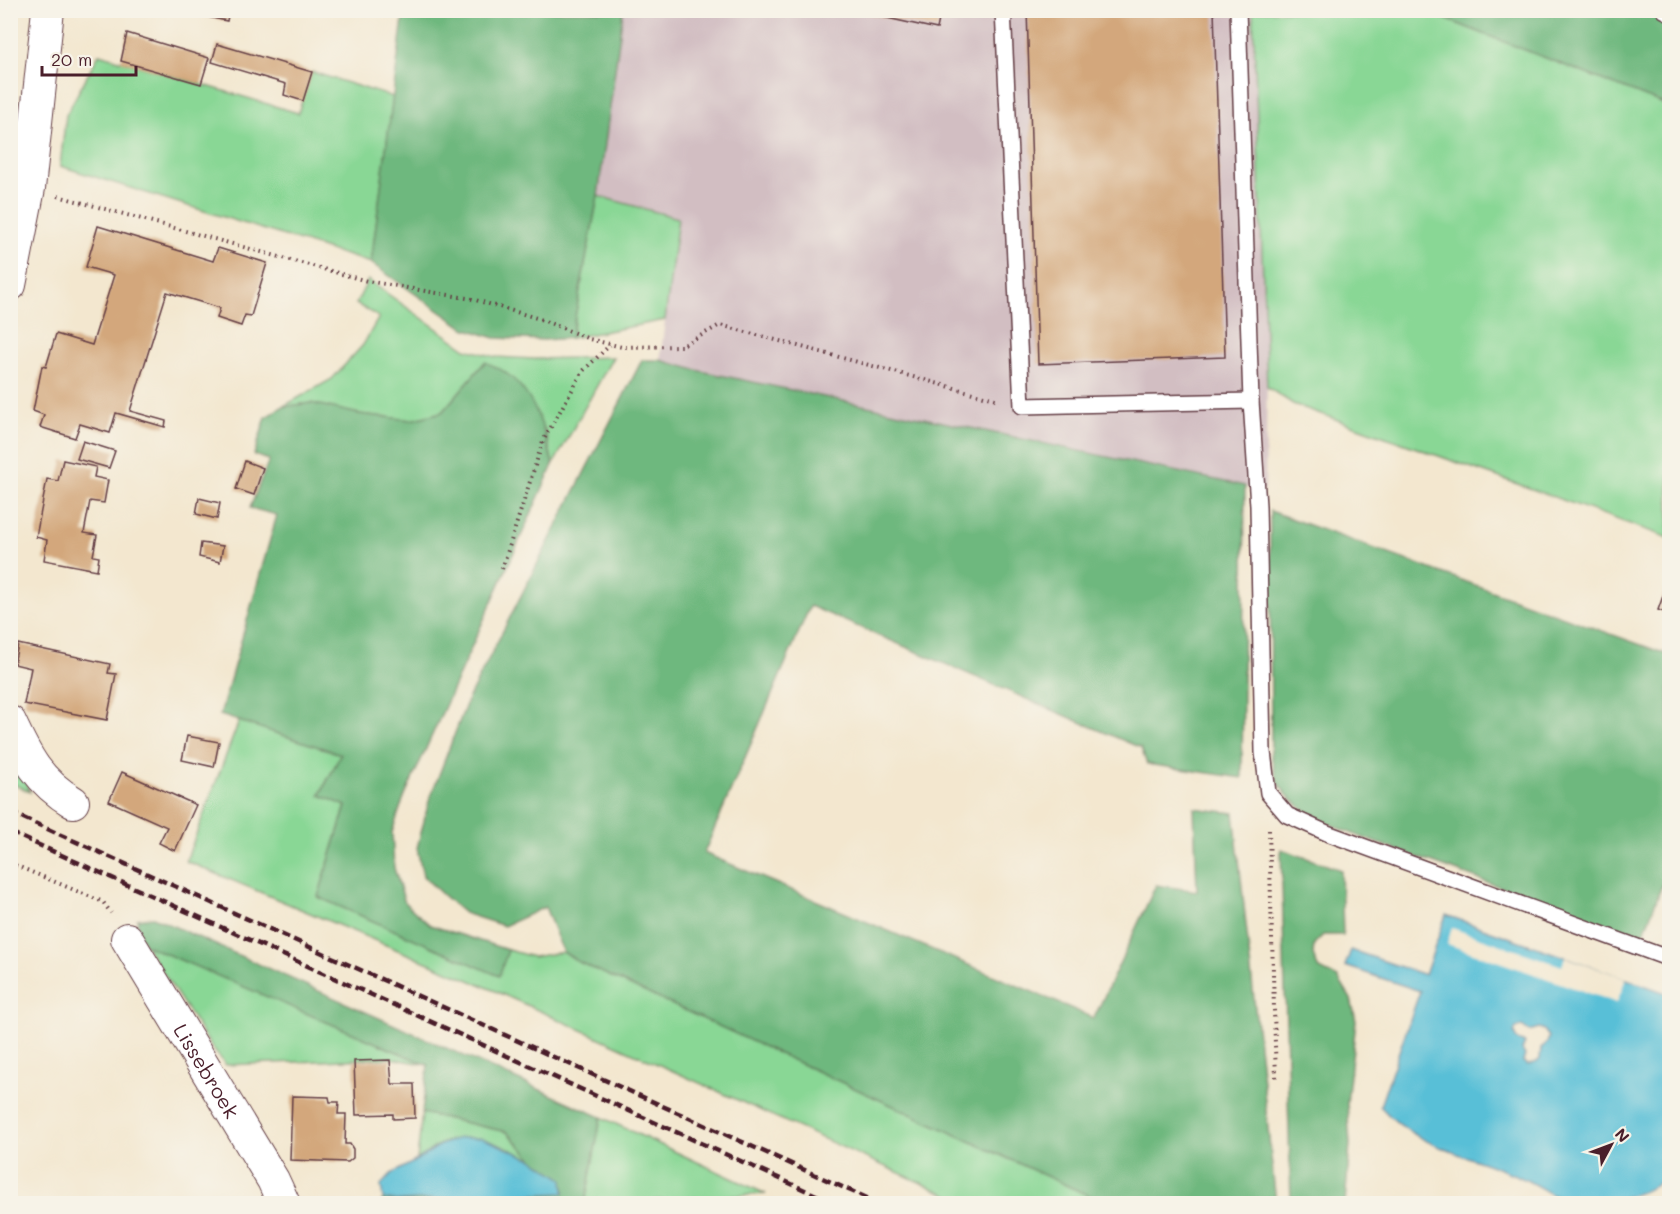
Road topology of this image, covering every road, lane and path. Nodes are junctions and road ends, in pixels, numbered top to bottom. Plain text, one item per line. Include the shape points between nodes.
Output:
1 (48, 10) edge
2 (1003, 10) edge
3 (1238, 10) edge
4 (1664, 10) edge
5 (1670, 13) edge
6 (29, 188) junction
7 (10, 285) edge
8 (610, 344) junction
9 (1251, 402) junction
10 (1022, 406) junction
11 (502, 569) dead end
12 (10, 722) edge
13 (1268, 793) junction
14 (73, 802) dead end
15 (10, 863) edge
16 (127, 939) joint
17 (1670, 959) edge
18 (1276, 1080) dead end
19 (284, 1203) edge

1 - 6 street
2 - 10 lane
3 - 9 lane
4 - 5 lane
6 - 7 street
6 - 8 path via 367,281 472,299
8 - 10 path via 682,346 720,325
8 - 11 path via 582,371 543,441
9 - 10 lane
9 - 13 lane via 1258,506 1263,752
12 - 14 street via 40,776
13 - 17 lane via 1287,815 1327,834
13 - 18 path
15 - 16 path via 104,902
16 - 19 street, Lissebroek

